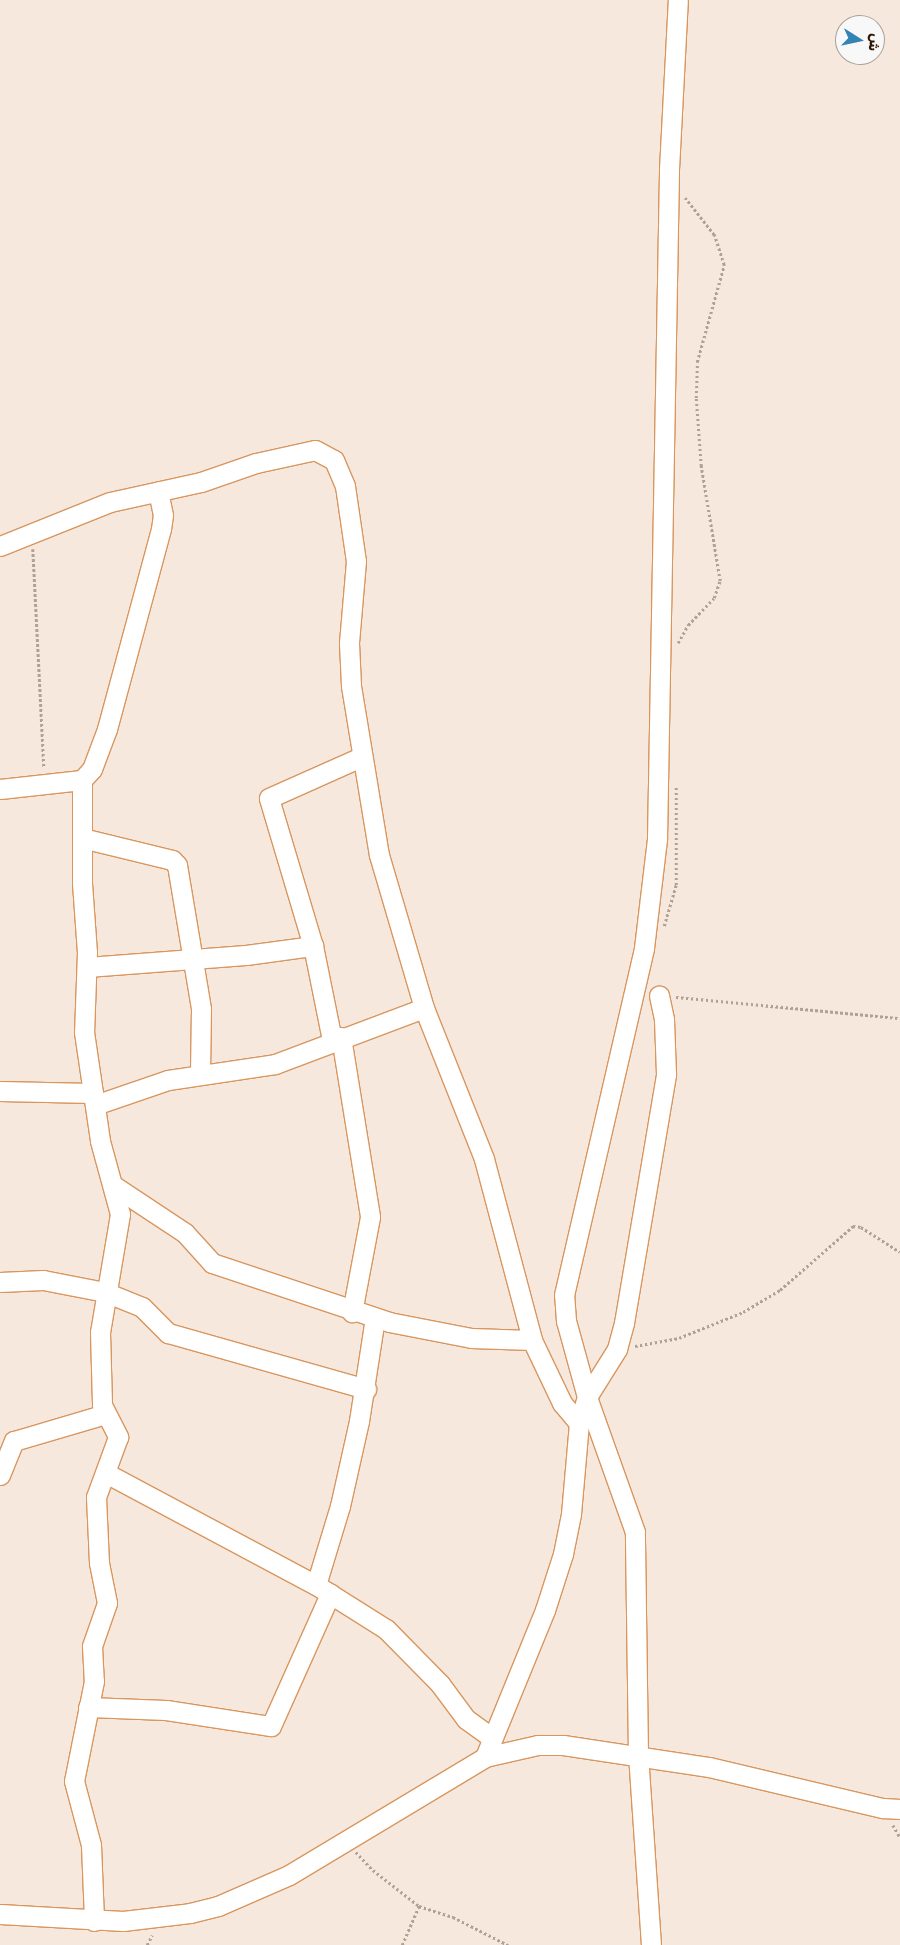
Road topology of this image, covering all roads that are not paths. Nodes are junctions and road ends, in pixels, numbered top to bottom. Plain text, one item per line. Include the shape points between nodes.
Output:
1 (678, 0) edge
2 (158, 492) junction
3 (0, 546) edge
4 (361, 757) junction
5 (82, 780) junction
6 (0, 789) edge
7 (82, 838) junction
8 (313, 946) junction
9 (193, 957) junction
10 (87, 967) junction
11 (658, 996) road end
12 (424, 1008) junction
13 (337, 1039) junction
14 (200, 1075) junction
15 (0, 1091) edge
16 (94, 1099) junction
17 (114, 1186) junction
18 (0, 1282) edge
19 (105, 1292) junction
20 (352, 1312) junction
21 (375, 1318) junction
22 (532, 1340) junction
23 (366, 1389) junction
24 (587, 1397) junction
25 (105, 1414) junction
26 (578, 1423) junction
27 (7, 1440) edge
28 (106, 1472) junction
29 (0, 1475) edge
30 (323, 1590) junction
31 (88, 1707) junction
32 (492, 1738) junction
33 (638, 1755) junction
34 (484, 1757) junction
35 (900, 1809) edge
36 (0, 1914) edge
37 (94, 1921) junction
38 (651, 1945) edge

1 - 24 street via 669,169 657,839 644,948 564,1295 566,1321
2 - 3 street via 110,502
2 - 4 street via 304,451 323,451 334,460 345,486 356,560 349,643
2 - 5 street via 163,515 161,529 107,729 97,759
4 - 8 street via 269,798
4 - 12 street via 379,855
5 - 6 street
5 - 7 street
7 - 9 street via 172,860 177,865
7 - 10 street
8 - 9 street via 246,956
8 - 13 street
9 - 10 street
9 - 14 street via 203,1037
10 - 16 street via 84,1018
11 - 24 street via 664,1019 666,1074 617,1349
12 - 13 street
12 - 22 street via 471,1120
13 - 14 street via 275,1064
13 - 20 street via 370,1216
14 - 16 street
15 - 16 street
16 - 17 street via 100,1140
17 - 19 street via 120,1214
17 - 20 street via 185,1233 212,1263
18 - 19 street via 52,1281
19 - 23 street via 142,1307 168,1333
19 - 25 street via 99,1360
20 - 21 street
21 - 22 street via 471,1338
21 - 23 street
22 - 26 street via 562,1403
23 - 30 street
24 - 26 street
24 - 33 street via 635,1532
25 - 27 street
25 - 28 street via 118,1437
26 - 32 street via 571,1514 563,1554 545,1610
27 - 29 street
28 - 30 street
28 - 31 street via 96,1497 96,1512 99,1563 107,1603 92,1646 94,1681
30 - 31 street via 271,1726 166,1710
30 - 32 street via 386,1629 440,1684 466,1719
31 - 37 street via 74,1781 91,1845
32 - 34 street
33 - 34 street via 538,1745
33 - 35 street via 755,1775 883,1808
33 - 38 street
34 - 37 street via 289,1875 218,1906 160,1918
36 - 37 street

